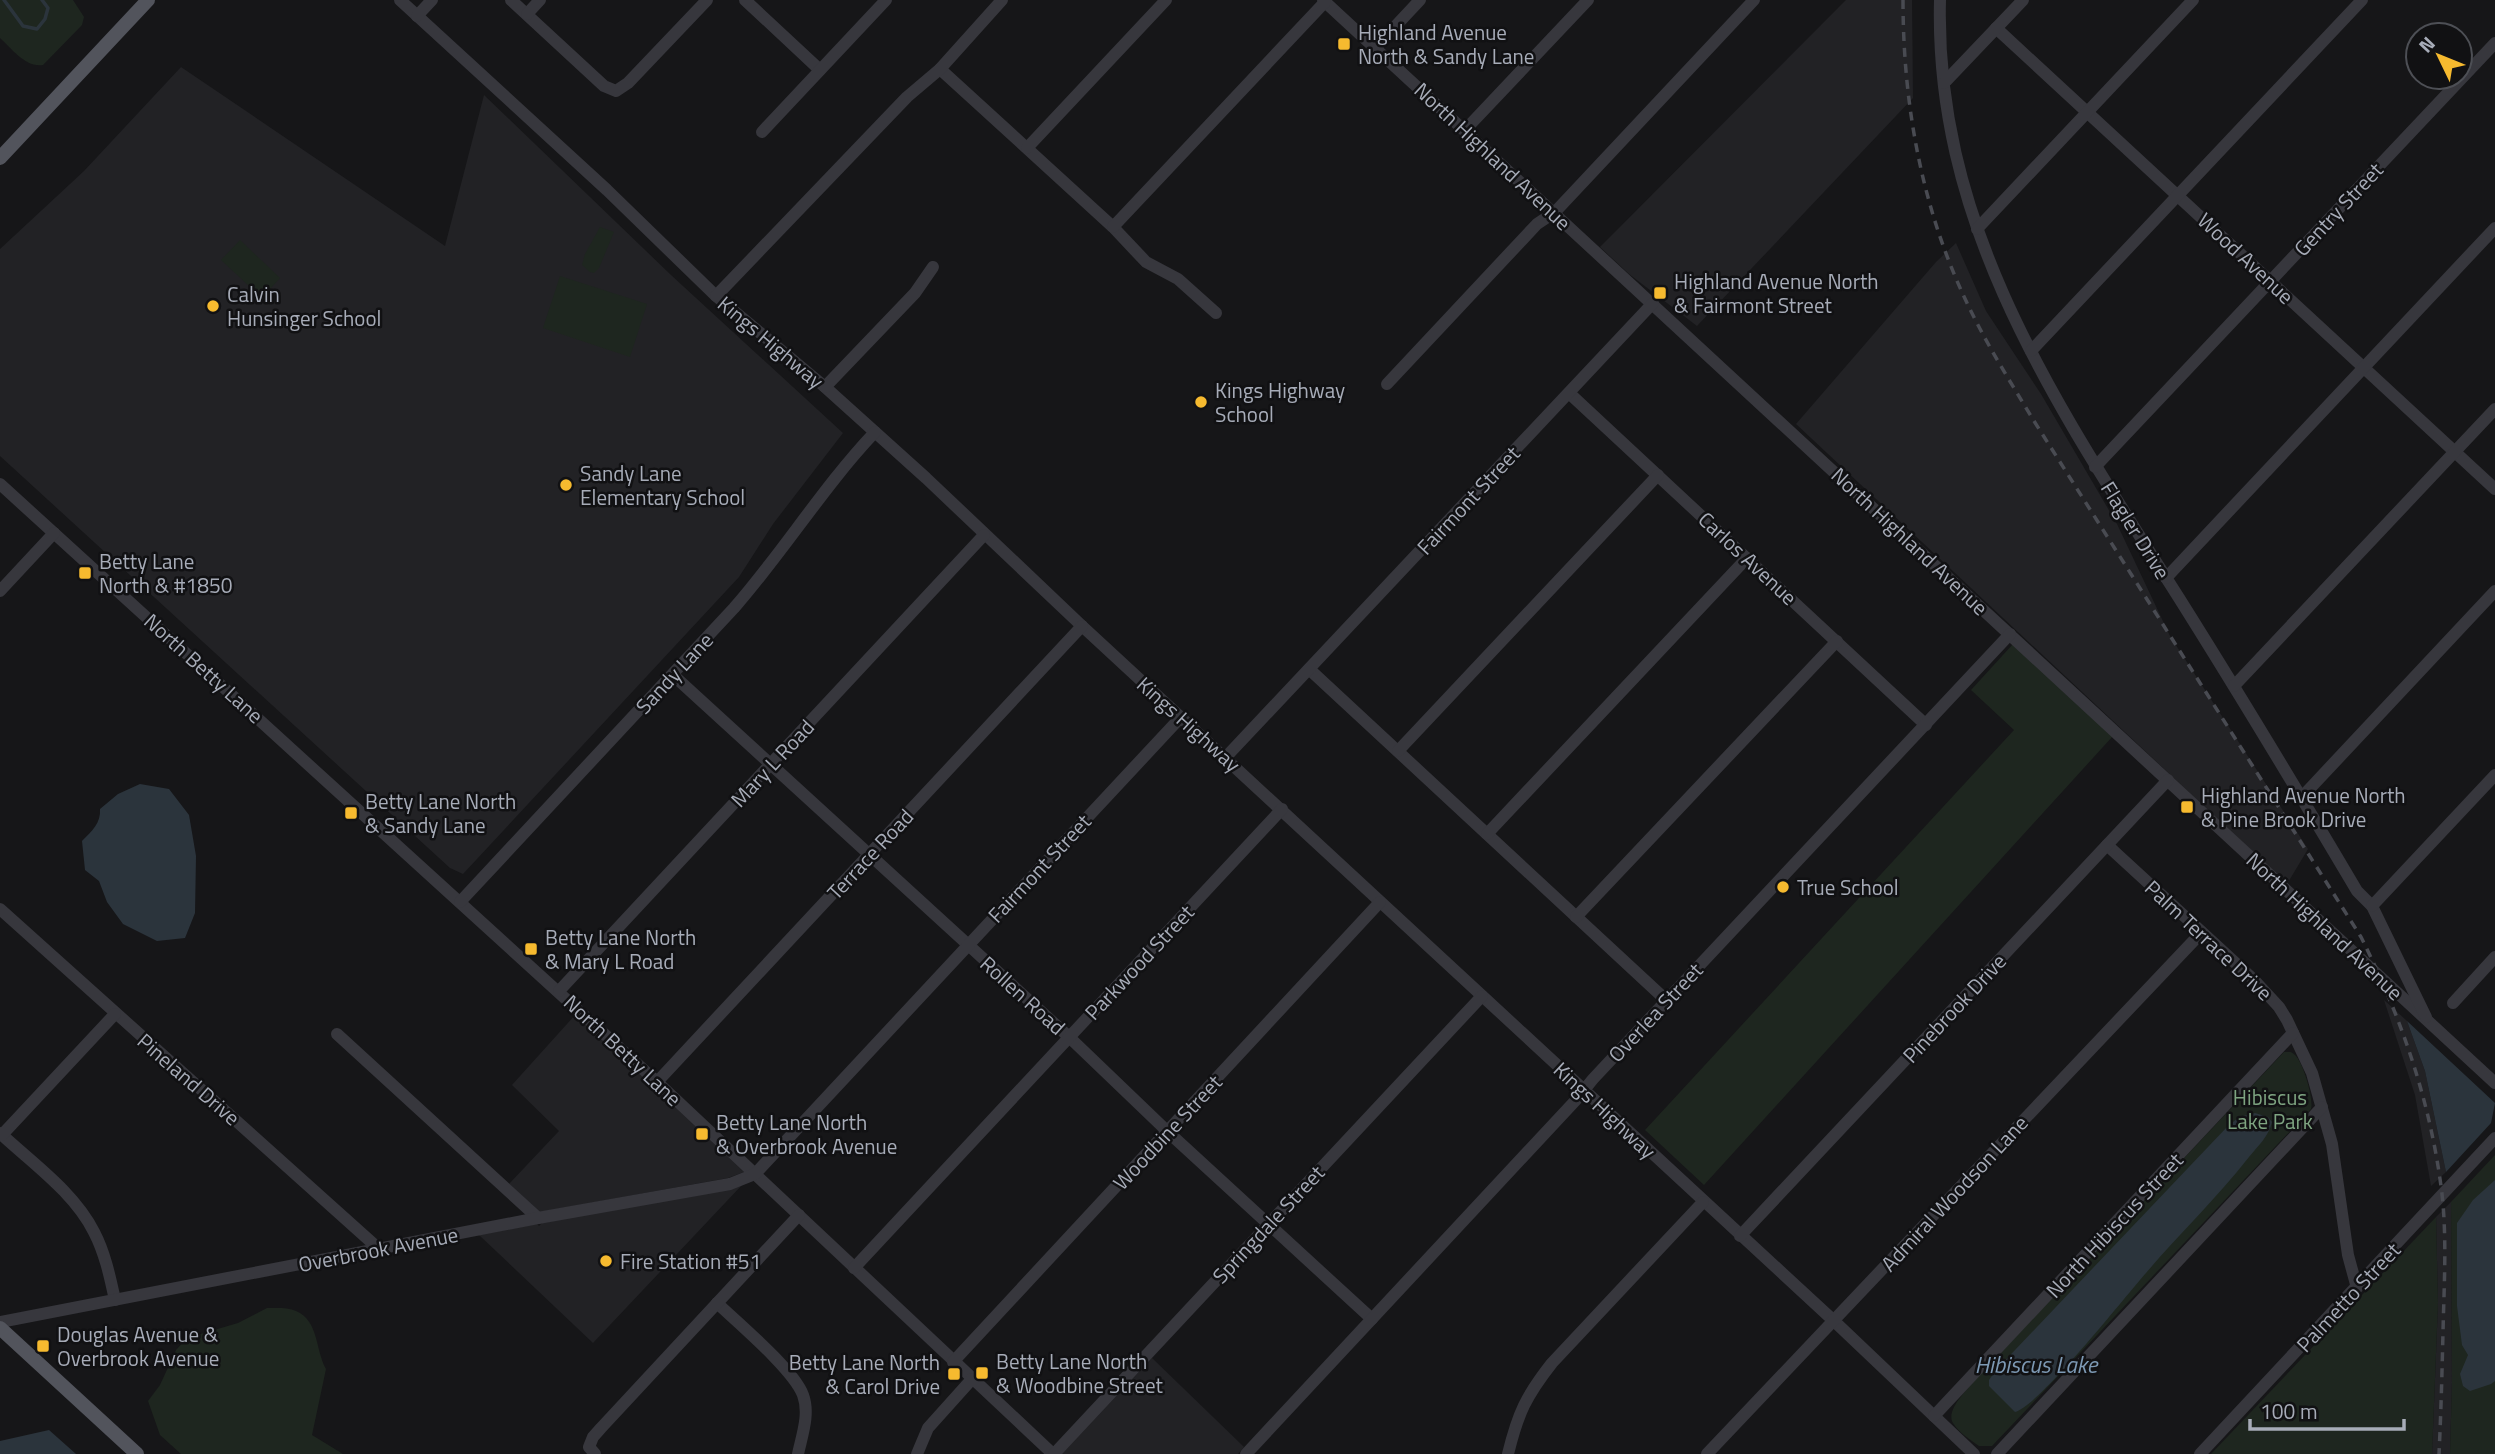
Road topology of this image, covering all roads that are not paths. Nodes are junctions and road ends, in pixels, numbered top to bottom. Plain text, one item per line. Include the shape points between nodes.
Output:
1 (148, 0) edge
2 (400, 0) edge
3 (432, 0) edge
4 (511, 0) edge
5 (540, 0) edge
6 (706, 0) edge
7 (745, 0) edge
8 (886, 0) edge
9 (1002, 0) edge
10 (1166, 0) edge
11 (1420, 0) edge
12 (1588, 0) edge
13 (1754, 0) edge
14 (1940, 0) edge
15 (2023, 0) edge
16 (2193, 0) edge
17 (2362, 0) edge
18 (1324, 1) edge
19 (527, 14) junction
20 (417, 16) junction
21 (1997, 28) junction
22 (2495, 43) edge
23 (1375, 48) junction
24 (940, 69) junction
25 (820, 71) junction
26 (1944, 83) junction
27 (2087, 112) junction
28 (1465, 130) junction
29 (762, 132) dead end
30 (1027, 148) junction
31 (0, 158) edge
32 (2178, 195) junction
33 (1555, 212) junction
34 (1113, 227) junction
35 (2495, 228) edge
36 (1977, 229) junction
37 (933, 267) dead end
38 (2271, 281) junction
39 (716, 296) junction
40 (1653, 303) junction
41 (1216, 313) dead end
42 (2031, 351) junction
43 (2364, 368) junction
44 (1387, 384) dead end
45 (825, 387) junction
46 (1569, 393) junction
47 (2495, 409) edge
48 (875, 432) junction
49 (2455, 451) junction
50 (2095, 467) junction
51 (1658, 475) junction
52 (0, 484) edge
53 (2495, 489) edge
54 (54, 533) junction
55 (984, 535) junction
56 (1747, 558) junction
57 (2166, 578) junction
58 (0, 591) edge
59 (2495, 591) edge
60 (1082, 626) junction
61 (2010, 634) junction
62 (1837, 641) junction
63 (1309, 669) junction
64 (673, 675) junction
65 (2234, 686) junction
66 (1181, 717) junction
67 (1926, 725) junction
68 (1398, 751) junction
69 (1225, 758) junction
70 (771, 765) junction
71 (2495, 775) edge
72 (2168, 780) junction
73 (2301, 797) junction
74 (1282, 809) junction
75 (1487, 834) junction
76 (2108, 845) junction
77 (869, 855) junction
78 (460, 902) junction
79 (1380, 902) junction
80 (2372, 906) junction
81 (0, 909) edge
82 (1576, 917) junction
83 (2201, 933) junction
84 (967, 944) junction
85 (2495, 957) edge
86 (559, 991) junction
87 (1482, 996) junction
88 (1666, 1000) junction
89 (2453, 1003) dead end
90 (115, 1014) junction
91 (2429, 1023) junction
92 (2294, 1033) junction
93 (337, 1034) dead end
94 (1069, 1037) junction
95 (657, 1082) junction
96 (2495, 1083) edge
97 (1584, 1090) junction
98 (2322, 1107) junction
99 (1167, 1131) junction
100 (1, 1134) edge
101 (2495, 1138) edge
102 (755, 1174) junction
103 (1703, 1202) junction
104 (799, 1216) junction
105 (538, 1218) junction
106 (1268, 1223) junction
107 (1740, 1236) junction
108 (379, 1249) junction
109 (855, 1268) junction
110 (2357, 1288) junction
111 (115, 1300) junction
112 (717, 1303) junction
113 (1372, 1319) junction
114 (1834, 1321) junction
115 (0, 1322) edge
116 (0, 1328) edge
117 (953, 1362) junction
118 (972, 1379) junction
119 (1934, 1416) junction
120 (1959, 1449) edge
121 (592, 1450) edge
122 (137, 1454) edge
123 (798, 1454) edge
124 (917, 1454) edge
125 (1054, 1454) edge
126 (1246, 1454) edge
127 (1508, 1454) edge
128 (1707, 1454) edge
129 (1974, 1454) edge
130 (1997, 1454) edge
131 (2200, 1454) edge

1 - 31 main road
2 - 20 street, Kings Highway
3 - 20 street
4 - 19 street
5 - 19 street
6 - 19 street via 628,83 616,90 604,86
7 - 25 street
8 - 25 street
9 - 24 street
10 - 30 street
11 - 23 street
12 - 28 street
13 - 33 street
14 - 26 street, Flagler Drive
15 - 21 street
16 - 27 street
17 - 32 street
18 - 23 street, North Highland Avenue
18 - 34 street
20 - 39 street, Kings Highway
21 - 26 street
21 - 27 street, Wood Avenue
22 - 38 street, Gentry Street
23 - 28 street, North Highland Avenue
24 - 30 street
24 - 39 street via 907,97
25 - 29 street
26 - 36 street, Flagler Drive via 1952,140
27 - 32 street, Wood Avenue
27 - 36 street
28 - 33 street, North Highland Avenue
30 - 34 street
32 - 38 street, Wood Avenue
32 - 42 street
33 - 40 street, North Highland Avenue
33 - 44 street via 1537,224
34 - 41 street via 1146,262 1178,279
35 - 43 street
36 - 42 street, Flagler Drive via 2008,308
37 - 45 street via 915,293
38 - 43 street, Wood Avenue
38 - 50 street, Gentry Street
39 - 45 street, Kings Highway
40 - 46 street, Fairmont Street
40 - 61 street, North Highland Avenue
42 - 50 street, Flagler Drive
43 - 49 street, Wood Avenue
43 - 57 street
45 - 48 street, Kings Highway
46 - 51 street, Carlos Avenue
46 - 63 street, Fairmont Street
47 - 49 street
48 - 55 street, Kings Highway
48 - 64 street, Sandy Lane via 828,485 761,578
49 - 53 street, Wood Avenue
49 - 65 street
50 - 57 street, Flagler Drive
51 - 56 street, Carlos Avenue
51 - 68 street
52 - 54 street, North Betty Lane
54 - 58 street
54 - 78 street, North Betty Lane
55 - 60 street, Kings Highway
55 - 70 street, Mary L Road
56 - 62 street, Carlos Avenue
56 - 75 street
57 - 65 street, Flagler Drive
59 - 73 street
60 - 66 street, Kings Highway
60 - 77 street, Terrace Road
61 - 67 street, Overlea Street
61 - 72 street, North Highland Avenue
62 - 67 street, Carlos Avenue
62 - 82 street
63 - 68 street
63 - 69 street, Fairmont Street
64 - 70 street, Rollen Road
64 - 78 street, Sandy Lane
65 - 73 street, Flagler Drive
66 - 69 street, Kings Highway
66 - 84 street, Fairmont Street
67 - 88 street, Overlea Street
68 - 75 street
69 - 74 street, Kings Highway
70 - 77 street, Rollen Road
70 - 86 street, Mary L Road
71 - 80 street
72 - 76 street, Pinebrook Drive
72 - 91 street, North Highland Avenue
73 - 80 street, Flagler Drive via 2357,891
74 - 79 street, Kings Highway
74 - 94 street, Parkwood Street
75 - 82 street
76 - 83 street, Palm Terrace Drive
76 - 107 street, Pinebrook Drive
77 - 84 street, Rollen Road
77 - 95 street, Terrace Road
78 - 86 street, North Betty Lane
79 - 87 street, Kings Highway
79 - 99 street, Woodbine Street
80 - 91 street, Flagler Drive
81 - 90 street, Pineland Drive
82 - 88 street
83 - 92 street, Palm Terrace Drive via 2267,993
83 - 114 street, Admiral Woodson Lane
84 - 94 street, Rollen Road
84 - 102 street, Fairmont Street
85 - 89 street
86 - 95 street, North Betty Lane
87 - 97 street, Kings Highway
87 - 106 street, Springdale Street
88 - 97 street, Overlea Street
90 - 100 street
90 - 108 street, Pineland Drive
91 - 96 street, North Highland Avenue
92 - 98 street, Palm Terrace Drive
92 - 119 street, North Hibiscus Street
93 - 105 street
94 - 99 street, Rollen Road
94 - 109 street, Parkwood Street
95 - 102 street, North Betty Lane
97 - 103 street, Kings Highway
97 - 113 street, Overlea Street
98 - 110 street, Palm Terrace Drive
98 - 130 street
99 - 106 street, Rollen Road
99 - 117 street, Woodbine Street
100 - 111 street via 84,1215 106,1262
101 - 110 street, Palmetto Street
102 - 104 street, North Betty Lane
102 - 105 street, Overbrook Avenue via 730,1184
103 - 107 street, Kings Highway
103 - 127 street via 1552,1363 1522,1405
104 - 109 street, North Betty Lane
104 - 112 street
105 - 108 street, Overbrook Avenue
106 - 113 street, Rollen Road
106 - 125 street, Springdale Street
107 - 114 street, Kings Highway
108 - 111 street, Overbrook Avenue
109 - 117 street, North Betty Lane
110 - 131 street, Palmetto Street
111 - 115 street, Overbrook Avenue
112 - 121 street via 601,1427 593,1437
112 - 123 street via 785,1368 803,1395 804,1425
113 - 126 street, Overlea Street
114 - 119 street, Kings Highway
114 - 128 street, Admiral Woodson Lane
116 - 122 main road
117 - 118 street, North Betty Lane
118 - 124 street via 928,1428
118 - 125 street, North Betty Lane
119 - 120 street, Kings Highway
120 - 129 street, Kings Highway

